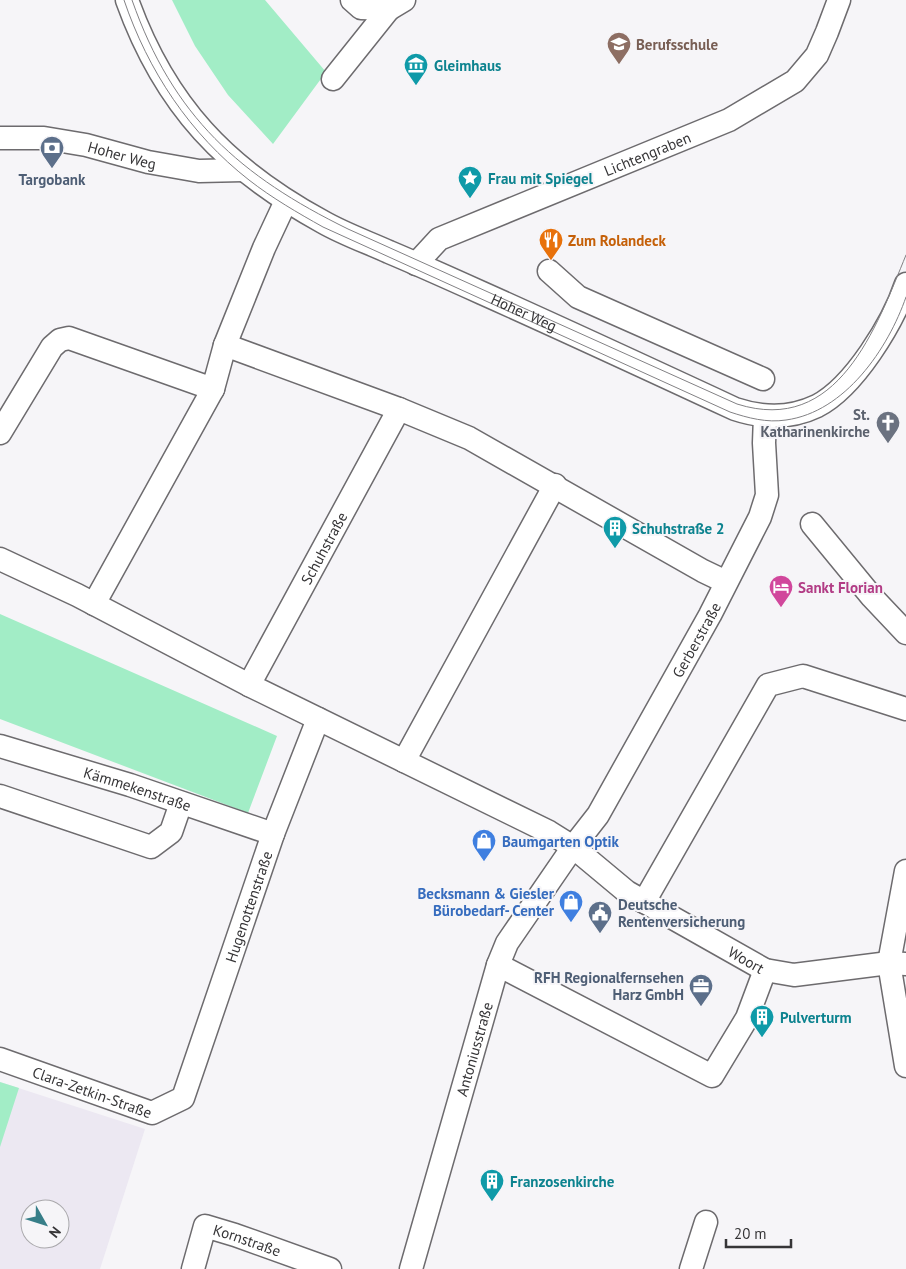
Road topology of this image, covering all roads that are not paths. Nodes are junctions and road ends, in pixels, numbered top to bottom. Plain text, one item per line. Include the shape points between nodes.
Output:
1 (128, 0) edge
2 (352, 0) edge
3 (839, 0) edge
4 (397, 5) edge
5 (333, 79) dead end
6 (0, 138) edge
7 (243, 170) junction
8 (286, 201) junction
9 (416, 264) junction
10 (549, 271) dead end
11 (906, 284) edge
12 (225, 345) junction
13 (763, 379) dead end
14 (213, 389) junction
15 (399, 409) junction
16 (765, 416) junction
17 (0, 433) edge
18 (555, 486) junction
19 (812, 524) dead end
20 (0, 559) edge
21 (726, 582) junction
22 (94, 604) junction
23 (906, 633) edge
24 (249, 685) junction
25 (906, 709) edge
26 (318, 719) junction
27 (0, 746) edge
28 (404, 761) junction
29 (0, 796) edge
30 (182, 803) junction
31 (273, 834) junction
32 (573, 847) junction
33 (906, 871) edge
34 (644, 902) junction
35 (898, 963) edge
36 (498, 965) junction
37 (765, 970) junction
38 (0, 1059) edge
39 (906, 1066) edge
40 (183, 1098) joint
41 (706, 1222) dead end
42 (192, 1269) edge
43 (330, 1269) edge
44 (412, 1269) edge
45 (691, 1269) edge

1 - 7 street, Hoher Weg via 150,54 170,88 212,142
2 - 4 street via 361,8
3 - 9 street, Lichtengraben via 817,55 795,81 729,120 439,239
4 - 5 street
6 - 7 street, Hoher Weg via 44,138 199,171
7 - 8 street, Hoher Weg
8 - 9 street, Hoher Weg via 344,232
8 - 12 street
9 - 16 street, Hoher Weg via 735,409
10 - 13 street via 578,297
11 - 16 street, Hoher Weg via 882,336 836,392 816,406 787,415
12 - 14 street
12 - 15 street
14 - 17 street via 69,338 52,347
14 - 22 street
15 - 18 street via 469,438
15 - 24 street, Schuhstraße
16 - 21 street, Gerberstraße via 766,499
18 - 21 street
18 - 28 street
19 - 23 street
20 - 22 street
21 - 32 street, Gerberstraße via 598,815
22 - 24 street
24 - 26 street
25 - 34 street via 803,676 768,685
26 - 28 street
26 - 31 street, Hugenottenstraße
27 - 30 street, Kämmekenstraße
28 - 32 street via 526,820
29 - 30 street via 151,847 171,832
30 - 31 street, Kämmekenstraße
31 - 40 street, Hugenottenstraße
32 - 34 street, Woort via 627,892
32 - 36 street, Antoniusstraße via 507,943
33 - 35 street
34 - 37 street, Woort
35 - 37 street, Woort via 794,975
35 - 39 street
36 - 37 street via 712,1076 747,1018
36 - 44 street, Antoniusstraße
38 - 40 street, Clara-Zetkin-Straße via 152,1113
41 - 45 street
42 - 43 street, Kornstraße via 206,1226

